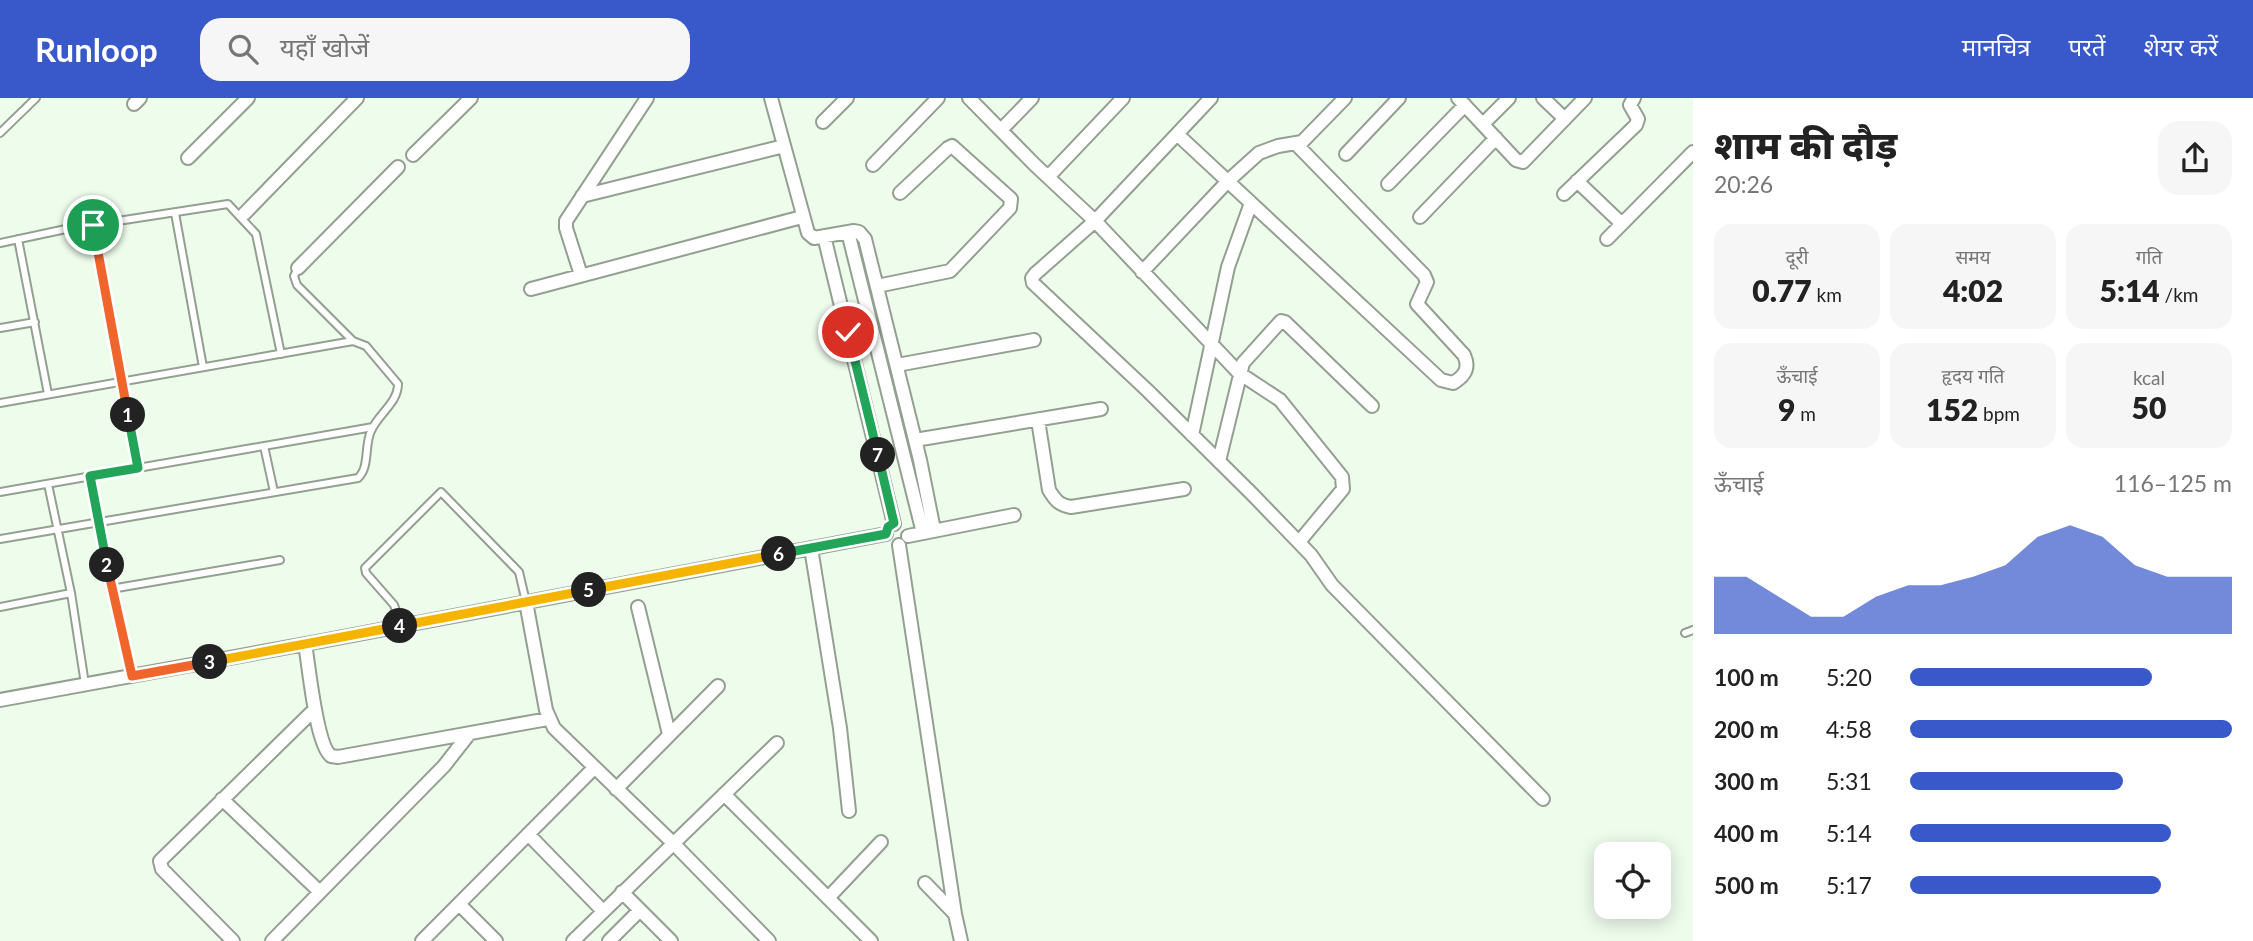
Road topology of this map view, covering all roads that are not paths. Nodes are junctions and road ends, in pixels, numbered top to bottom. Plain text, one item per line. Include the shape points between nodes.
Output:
1 (36, 98) edge
2 (248, 98) edge
3 (357, 98) edge
4 (471, 98) edge
5 (662, 98) edge
6 (771, 98) edge
7 (847, 98) edge
8 (938, 98) edge
9 (969, 98) edge
10 (1032, 98) edge
11 (1123, 98) edge
12 (1211, 98) edge
13 (1345, 98) edge
14 (1399, 98) edge
15 (1509, 98) edge
16 (1543, 98) edge
17 (1585, 98) edge
18 (1634, 98) edge
19 (646, 100) edge
20 (1461, 102) edge
21 (1565, 119) junction
22 (823, 122) dead end
23 (1483, 124) junction
24 (1001, 130) junction
25 (0, 133) edge
26 (1177, 134) junction
27 (1496, 138) junction
28 (1297, 145) junction
29 (783, 146) junction
30 (1693, 152) edge
31 (1346, 154) dead end
32 (413, 155) dead end
33 (188, 158) dead end
34 (873, 165) dead end
35 (398, 167) dead end
36 (1048, 177) junction
37 (1228, 181) junction
38 (1577, 181) junction
39 (1388, 184) dead end
40 (900, 194) dead end
41 (1564, 194) dead end
42 (582, 196) junction
43 (1251, 203) junction
44 (175, 212) junction
45 (244, 214) dead end
46 (802, 217) junction
47 (1420, 217) dead end
48 (1095, 220) junction
49 (1622, 224) junction
50 (93, 225) junction
51 (848, 232) junction
52 (824, 236) junction
53 (18, 239) junction
54 (1607, 239) dead end
55 (0, 243) edge
56 (298, 268) joint
57 (1142, 272) junction
58 (580, 275) junction
59 (877, 286) junction
60 (531, 289) dead end
61 (35, 322) junction
62 (0, 328) edge
63 (1034, 340) dead end
64 (354, 341) junction
65 (1212, 344) junction
66 (281, 354) junction
67 (897, 365) junction
68 (203, 367) junction
69 (1238, 373) junction
70 (122, 382) junction
71 (48, 394) junction
72 (0, 403) edge
73 (1372, 406) dead end
74 (1101, 409) dead end
75 (1038, 420) junction
76 (373, 426) junction
77 (1192, 435) junction
78 (915, 440) junction
79 (264, 446) junction
80 (1219, 461) junction
81 (138, 468) junction
82 (90, 476) junction
83 (48, 484) junction
84 (1184, 489) dead end
85 (0, 492) edge
86 (274, 492) junction
87 (1014, 515) dead end
88 (100, 522) junction
89 (58, 529) junction
90 (890, 529) junction
91 (929, 532) junction
92 (0, 539) edge
93 (903, 540) junction
94 (1299, 542) junction
95 (810, 548) junction
96 (280, 560) dead end
97 (111, 589) junction
98 (71, 593) junction
99 (526, 602) junction
100 (0, 607) edge
101 (638, 607) dead end
102 (401, 626) junction
103 (1693, 630) edge
104 (1685, 633) dead end
105 (306, 644) junction
106 (132, 676) junction
107 (85, 684) junction
108 (718, 686) dead end
109 (0, 700) edge
110 (315, 709) junction
111 (548, 719) junction
112 (469, 734) junction
113 (669, 734) junction
114 (777, 743) dead end
115 (594, 768) junction
116 (616, 789) junction
117 (724, 794) junction
118 (222, 799) junction
119 (1543, 799) dead end
120 (849, 811) dead end
121 (528, 834) junction
122 (881, 842) dead end
123 (673, 843) junction
124 (925, 883) dead end
125 (320, 892) junction
126 (622, 892) junction
127 (828, 898) junction
128 (460, 904) junction
129 (640, 910) junction
130 (603, 911) junction
131 (955, 914) junction
132 (233, 941) edge
133 (272, 941) edge
134 (422, 941) edge
135 (496, 941) edge
136 (573, 941) edge
137 (609, 941) edge
138 (671, 941) edge
139 (769, 941) edge
140 (871, 941) edge
141 (961, 941) edge

1 - 25 lane
2 - 33 street
3 - 45 street
4 - 32 street
5 - 19 street
6 - 29 street
7 - 22 street
8 - 34 street
9 - 24 street
10 - 24 street
11 - 36 street
12 - 26 street
13 - 28 street
14 - 31 street
15 - 23 street
16 - 21 street
17 - 21 street
18 - 38 street via 1630,105 1638,119 1636,125
19 - 42 street
20 - 23 street
20 - 39 street
21 - 27 street via 1523,162
23 - 27 street
24 - 36 street
26 - 37 street
26 - 48 street
27 - 47 street
28 - 37 street via 1259,153
28 - 43 street via 1424,275 1427,282 1417,304 1464,355 1466,371 1460,379 1453,383 1441,380
29 - 42 street
29 - 46 street
30 - 49 street
35 - 56 street
36 - 48 street
37 - 43 street
37 - 57 street
38 - 41 street
38 - 49 street
40 - 59 street via 952,146 1012,203 950,271
42 - 58 street via 566,221
43 - 65 street via 1228,267
44 - 50 lane
44 - 66 lane via 228,204 253,229
44 - 68 lane
46 - 52 street via 811,236
46 - 58 street
48 - 57 street
48 - 77 street via 1035,274 1033,283
49 - 54 street
50 - 53 lane
50 - 70 lane
51 - 52 street
51 - 59 street via 863,235
51 - 91 street
52 - 90 street
53 - 55 lane
53 - 61 lane
56 - 64 lane via 294,276 297,285
57 - 65 street
58 - 60 street
59 - 67 street
61 - 62 lane
61 - 71 lane
63 - 67 street
64 - 66 lane
64 - 76 lane via 366,346 398,384 397,395
65 - 69 street
65 - 77 street
66 - 68 lane
67 - 78 street
68 - 70 lane
69 - 73 street via 1277,323 1285,322
69 - 80 street
69 - 94 street via 1280,400 1342,477 1343,489
70 - 71 lane
70 - 81 lane
71 - 72 lane
74 - 75 street
75 - 78 street
75 - 84 street via 1049,491 1062,505
76 - 79 lane
76 - 86 lane via 364,470 358,478
77 - 80 street
78 - 91 street
79 - 81 lane
79 - 86 lane
80 - 94 street
81 - 82 lane
82 - 83 lane
82 - 88 lane
83 - 85 lane
83 - 89 lane
86 - 88 lane
87 - 91 street
88 - 89 lane
88 - 97 lane
89 - 92 lane
89 - 98 lane
90 - 93 street via 887,540 892,545
90 - 93 street via 901,524 906,529
90 - 95 street
91 - 93 street
93 - 131 street
94 - 119 street via 1332,585
95 - 99 street
95 - 120 street
96 - 97 lane
97 - 106 lane
98 - 100 lane
98 - 107 lane
99 - 102 street
99 - 102 lane via 519,572 441,492 365,568 394,605
99 - 111 street
101 - 113 street
102 - 105 street
103 - 104 lane
105 - 106 street
105 - 110 street
106 - 107 street
107 - 109 street
108 - 113 street
110 - 112 street via 326,752 338,757
110 - 118 street
111 - 112 street
111 - 115 street
112 - 125 street via 444,766
113 - 116 street
114 - 117 street
115 - 116 street
115 - 121 street
116 - 123 street
117 - 123 street
117 - 127 street
118 - 125 street
118 - 132 street via 162,857 160,866
121 - 128 street
121 - 130 street
122 - 127 street
123 - 126 street
123 - 139 street
124 - 131 street
125 - 133 street
126 - 129 street
126 - 130 street
127 - 140 street
128 - 134 street
128 - 135 street
129 - 137 street
129 - 138 street
130 - 136 street
131 - 141 street

